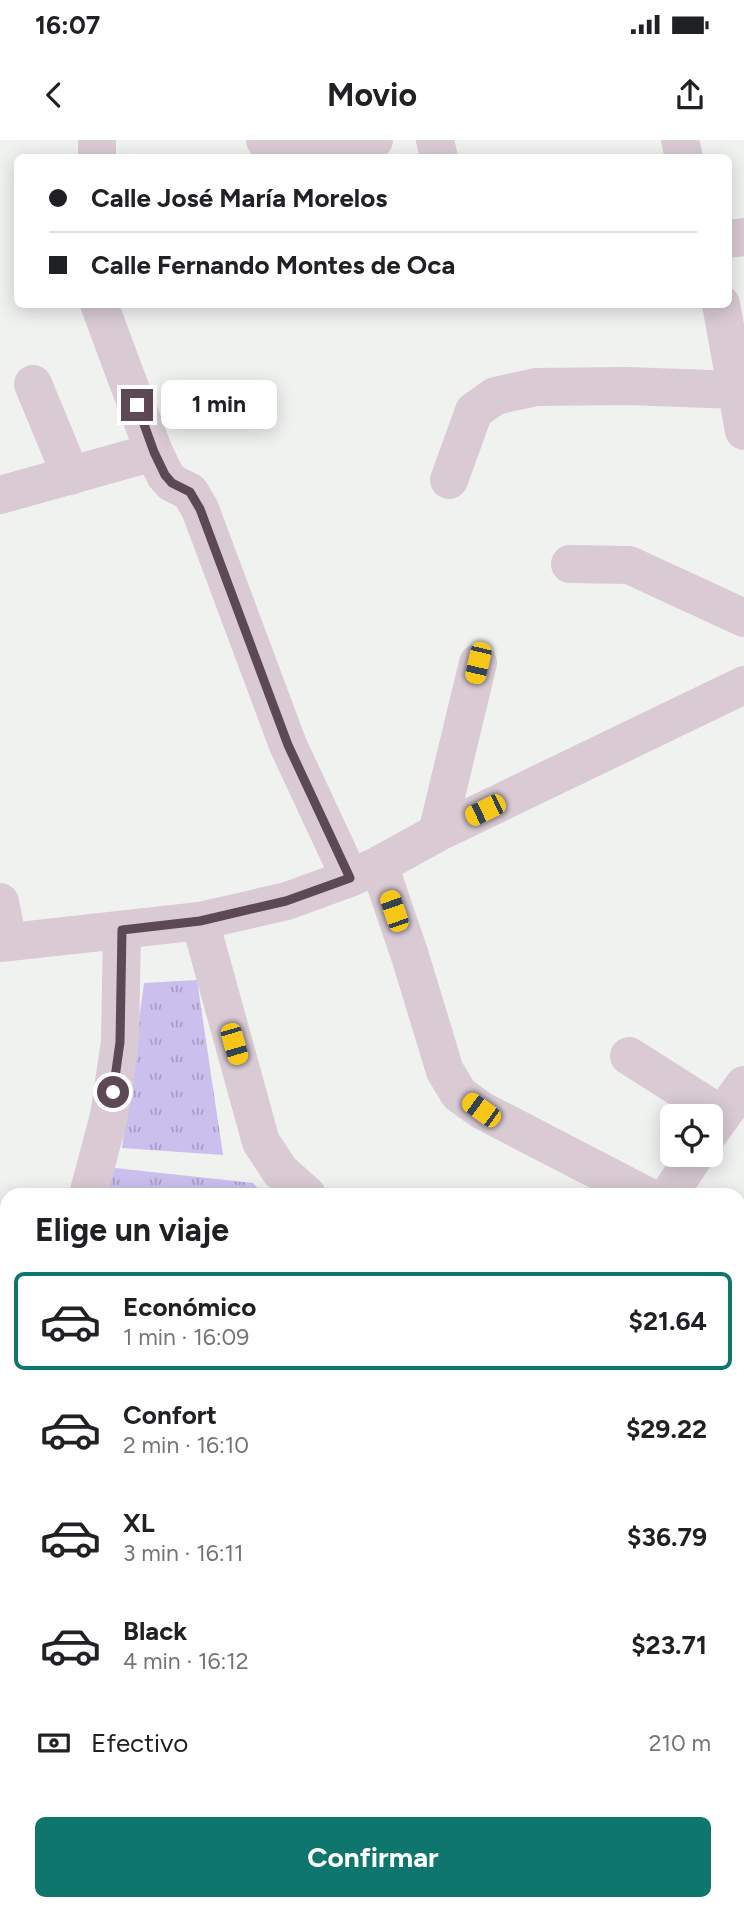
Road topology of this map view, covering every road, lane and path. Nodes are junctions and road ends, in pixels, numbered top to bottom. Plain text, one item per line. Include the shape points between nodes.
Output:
1 (267, 144) edge
2 (353, 148) edge
3 (100, 308) edge
4 (722, 308) edge
5 (33, 384) dead end
6 (737, 390) junction
7 (744, 431) edge
8 (154, 452) junction
9 (71, 476) junction
10 (449, 480) dead end
11 (0, 495) edge
12 (570, 564) dead end
13 (744, 618) edge
14 (478, 663) dead end
15 (744, 685) edge
16 (438, 833) junction
17 (365, 871) junction
18 (0, 902) edge
19 (200, 921) junction
20 (122, 930) junction
21 (4, 942) edge
22 (629, 1056) dead end
23 (731, 1104) edge
24 (687, 1167) edge
25 (90, 1188) edge
26 (299, 1188) edge
27 (631, 1188) edge
28 (674, 1188) edge

1 - 2 street via 289,151
3 - 8 street
4 - 6 street
5 - 9 street
6 - 7 street
6 - 10 street via 536,387 495,396 474,411
8 - 9 street
8 - 17 street via 165,475 190,492 200,509 288,745
9 - 11 street
12 - 13 street via 629,565
14 - 16 street
15 - 16 street
16 - 17 street
17 - 19 street via 286,901
17 - 27 street via 410,956 445,1071 459,1094 481,1110
18 - 21 street
19 - 20 street
19 - 26 street via 261,1142 280,1171
20 - 21 street
20 - 25 street via 120,1042 109,1116
22 - 23 street
24 - 28 street

